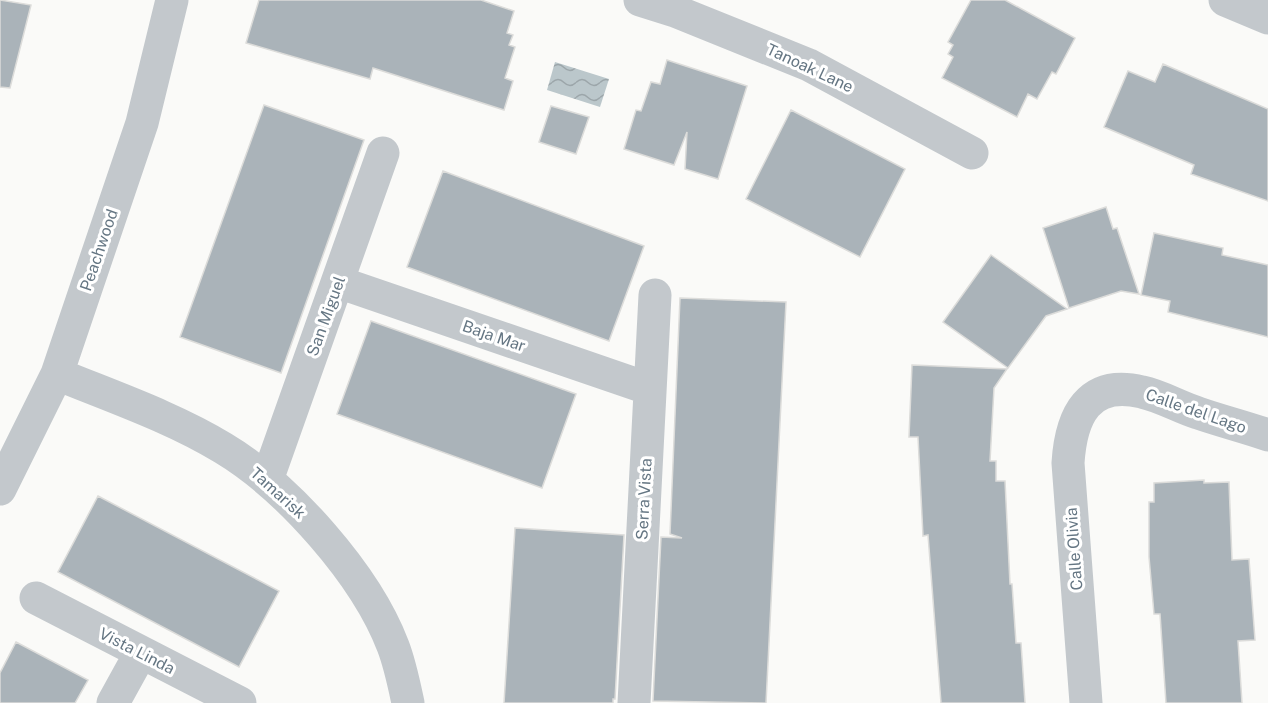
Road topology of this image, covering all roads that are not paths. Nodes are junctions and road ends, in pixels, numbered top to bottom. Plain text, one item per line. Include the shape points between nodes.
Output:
1 (172, 0) edge
2 (1225, 0) edge
3 (653, 2) edge
4 (1268, 18) edge
5 (383, 153) dead end
6 (972, 153) dead end
7 (338, 282) junction
8 (655, 295) dead end
9 (57, 374) junction
10 (650, 389) junction
11 (1089, 399) joint
12 (1268, 435) edge
13 (267, 480) junction
14 (0, 489) edge
15 (36, 598) dead end
16 (140, 654) junction
17 (113, 703) edge
18 (240, 703) edge
19 (408, 703) edge
20 (634, 703) edge
21 (1086, 703) edge

1 - 9 street, Peachwood via 142,123
2 - 4 street
3 - 6 street, Tanoak Lane via 809,65
5 - 7 street, San Miguel
7 - 10 street, Baja Mar
7 - 13 street, San Miguel
8 - 10 street, Serra Vista
9 - 13 street, Tamarisk via 176,424 224,449
9 - 14 street, Peachwood
10 - 20 street, Serra Vista
11 - 12 street, Calle del Lago via 1111,389 1142,392
11 - 21 street, Calle Olivia via 1075,418 1068,462
13 - 19 street, Tamarisk via 310,522 362,589 393,645
15 - 16 street, Vista Linda
16 - 17 street
16 - 18 street, Vista Linda

